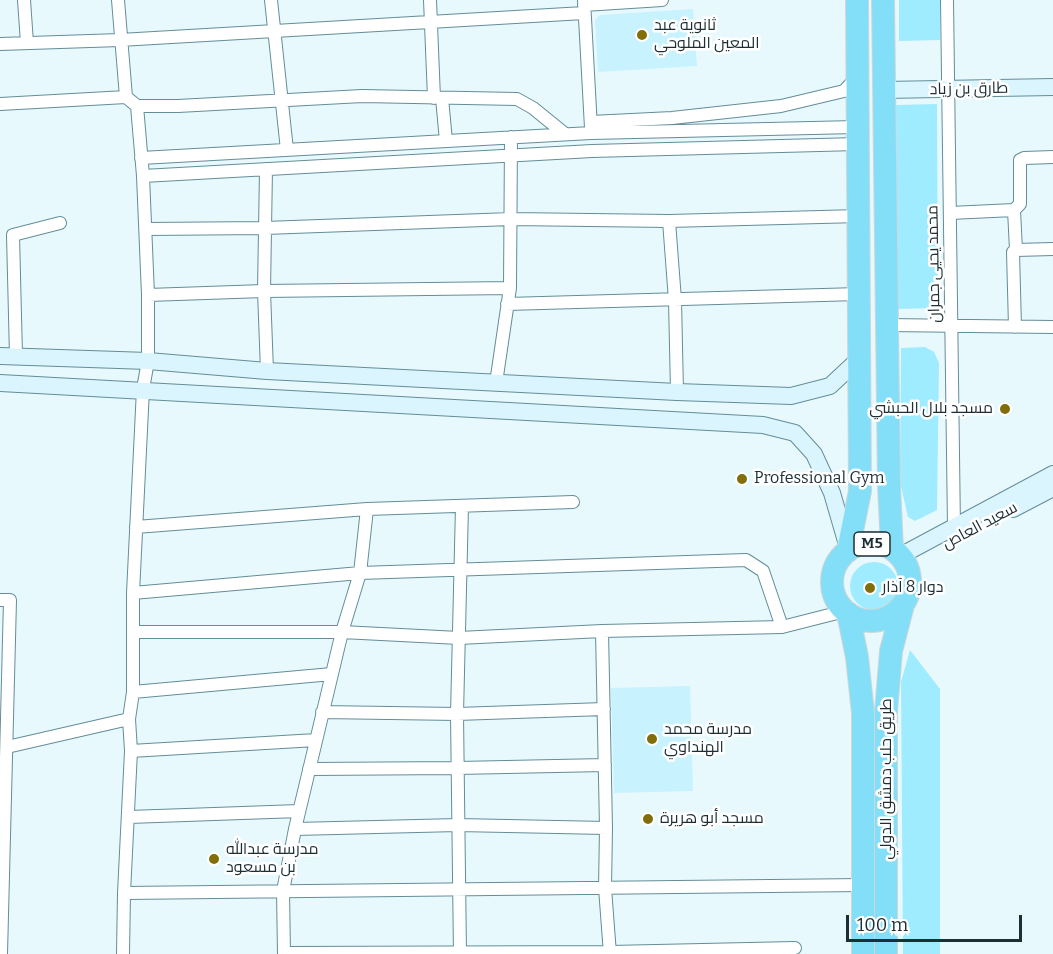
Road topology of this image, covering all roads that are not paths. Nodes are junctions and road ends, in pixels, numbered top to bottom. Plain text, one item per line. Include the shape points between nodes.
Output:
1 (24, 0) edge
2 (118, 0) edge
3 (271, 0) edge
4 (430, 0) edge
5 (662, 0) edge
6 (857, 0) edge
7 (883, 0) edge
8 (947, 0) edge
9 (584, 6) edge
10 (432, 22) junction
11 (273, 31) junction
12 (120, 40) junction
13 (27, 43) junction
14 (0, 44) edge
15 (856, 78) junction
16 (1053, 87) edge
17 (884, 90) junction
18 (948, 90) junction
19 (126, 97) junction
20 (438, 98) junction
21 (282, 101) junction
22 (0, 104) edge
23 (137, 106) junction
24 (591, 128) junction
25 (565, 134) junction
26 (856, 135) junction
27 (511, 137) junction
28 (446, 141) junction
29 (287, 150) junction
30 (511, 156) junction
31 (1053, 157) edge
32 (141, 158) junction
33 (266, 169) junction
34 (142, 176) junction
35 (1014, 210) junction
36 (950, 213) junction
37 (859, 216) junction
38 (511, 219) junction
39 (669, 221) junction
40 (60, 223) dead end
41 (265, 228) junction
42 (146, 230) junction
43 (1053, 249) edge
44 (1016, 250) junction
45 (510, 288) junction
46 (264, 291) junction
47 (858, 294) junction
48 (148, 295) junction
49 (675, 300) junction
50 (507, 303) junction
51 (887, 325) junction
52 (951, 327) junction
53 (1015, 327) junction
54 (1053, 327) edge
55 (8, 356) edge
56 (860, 358) junction
57 (148, 361) junction
58 (267, 371) junction
59 (0, 383) edge
60 (496, 383) junction
61 (143, 389) junction
62 (676, 392) junction
63 (1053, 474) edge
64 (1053, 488) edge
65 (573, 502) dead end
66 (462, 506) junction
67 (367, 509) junction
68 (136, 526) junction
69 (954, 528) junction
70 (848, 551) junction
71 (899, 556) junction
72 (461, 569) junction
73 (360, 573) junction
74 (133, 593) junction
75 (0, 600) edge
76 (903, 605) junction
77 (846, 612) junction
78 (782, 627) junction
79 (602, 631) junction
80 (133, 632) junction
81 (342, 632) junction
82 (459, 638) junction
83 (332, 674) junction
84 (132, 692) junction
85 (604, 709) junction
86 (322, 712) junction
87 (457, 714) junction
88 (129, 719) junction
89 (316, 740) junction
90 (7, 747) junction
91 (131, 751) junction
92 (605, 765) junction
93 (457, 768) junction
94 (309, 769) junction
95 (299, 811) junction
96 (129, 817) junction
97 (458, 825) junction
98 (606, 828) junction
99 (294, 829) junction
100 (862, 885) junction
101 (605, 888) junction
102 (459, 889) junction
103 (283, 891) junction
104 (124, 893) junction
105 (795, 948) dead end
106 (460, 952) edge
107 (284, 953) edge
108 (610, 953) edge
109 (1, 954) edge
110 (123, 954) edge
111 (863, 954) edge
112 (886, 954) edge

1 - 13 street
2 - 12 street
3 - 11 street
4 - 10 street
5 - 9 street
6 - 15 highway
7 - 17 highway
8 - 18 street, محمد يحيى جمران
9 - 10 street
9 - 24 street
10 - 11 street
10 - 20 street
11 - 12 street
11 - 21 street
12 - 13 street
12 - 19 street
13 - 14 street
15 - 24 street via 844,91 781,106
15 - 26 highway
16 - 18 main road, طارق بن زياد
17 - 18 main road, طارق بن زياد
17 - 51 highway
18 - 36 street, محمد يحيى جمران
19 - 22 street
19 - 23 street
20 - 21 street via 362,96
20 - 25 street via 517,99
20 - 28 street
21 - 23 street
21 - 29 street
23 - 32 street
24 - 25 street
24 - 26 street
25 - 27 street
26 - 30 street
26 - 37 highway
27 - 28 street
27 - 30 street
28 - 29 street
29 - 32 street
30 - 33 street
30 - 38 street
31 - 35 street via 1020,160 1020,204
32 - 34 street
33 - 34 street
33 - 41 street
34 - 42 street
35 - 36 street
35 - 44 street
36 - 52 street, محمد يحيى جمران
37 - 39 street
37 - 47 highway
38 - 39 street
38 - 41 street
38 - 45 street
39 - 49 street
40 - 55 street via 13,235
41 - 42 street
41 - 46 street
42 - 48 street
43 - 44 street
44 - 53 street via 1012,256
45 - 46 street
45 - 50 street
46 - 48 street
46 - 58 street
47 - 49 street
47 - 56 highway
48 - 57 street
49 - 50 street
49 - 62 street
50 - 60 street
51 - 52 street
51 - 71 highway via 889,485
52 - 53 street
52 - 69 street, محمد يحيى جمران
53 - 54 street
55 - 57 main road
56 - 62 main road via 830,386 791,396
56 - 70 highway via 860,491
57 - 58 main road
57 - 61 street
58 - 60 main road
59 - 61 main road
60 - 62 main road
61 - 68 street
61 - 70 main road via 763,425 795,432 814,454 832,494
63 - 69 main road
64 - 71 main road, سعيد العاص
65 - 66 street
66 - 67 street
66 - 72 street
67 - 68 street
67 - 73 street
68 - 74 street
69 - 71 main road
70 - 71 highway, M5 via 870,543
70 - 77 highway, M5 via 833,573 833,591
71 - 76 highway, M5 via 910,578
72 - 73 street
72 - 78 street via 746,560 763,572
72 - 82 street
73 - 74 street
73 - 81 street
74 - 80 street
75 - 90 street via 10,600
76 - 77 highway via 883,619 871,621
76 - 112 highway, طريق حلب دمشق الدولي via 891,651 886,712
77 - 78 street
77 - 100 highway, طريق حلب دمشق الدولي via 863,713
78 - 79 street
79 - 82 street
79 - 85 street
80 - 81 street
80 - 84 street
81 - 82 street
81 - 83 street
82 - 87 street
83 - 84 street
83 - 86 street
84 - 88 street
85 - 87 street
85 - 92 street
86 - 87 street
86 - 89 street
87 - 93 street
88 - 90 street
88 - 91 street
89 - 91 street
89 - 94 street
90 - 109 street
91 - 96 street
92 - 93 street
92 - 98 street
93 - 94 street
93 - 97 street
94 - 95 street
95 - 96 street
95 - 99 street
96 - 104 street
97 - 98 street
97 - 99 street
97 - 102 street
98 - 101 street
99 - 103 street
100 - 101 street
100 - 111 highway, طريق حلب دمشق الدولي
101 - 102 street
101 - 108 street
102 - 103 street
102 - 106 street
103 - 104 street
103 - 107 street
104 - 110 street
105 - 108 street
106 - 107 street
106 - 108 street

